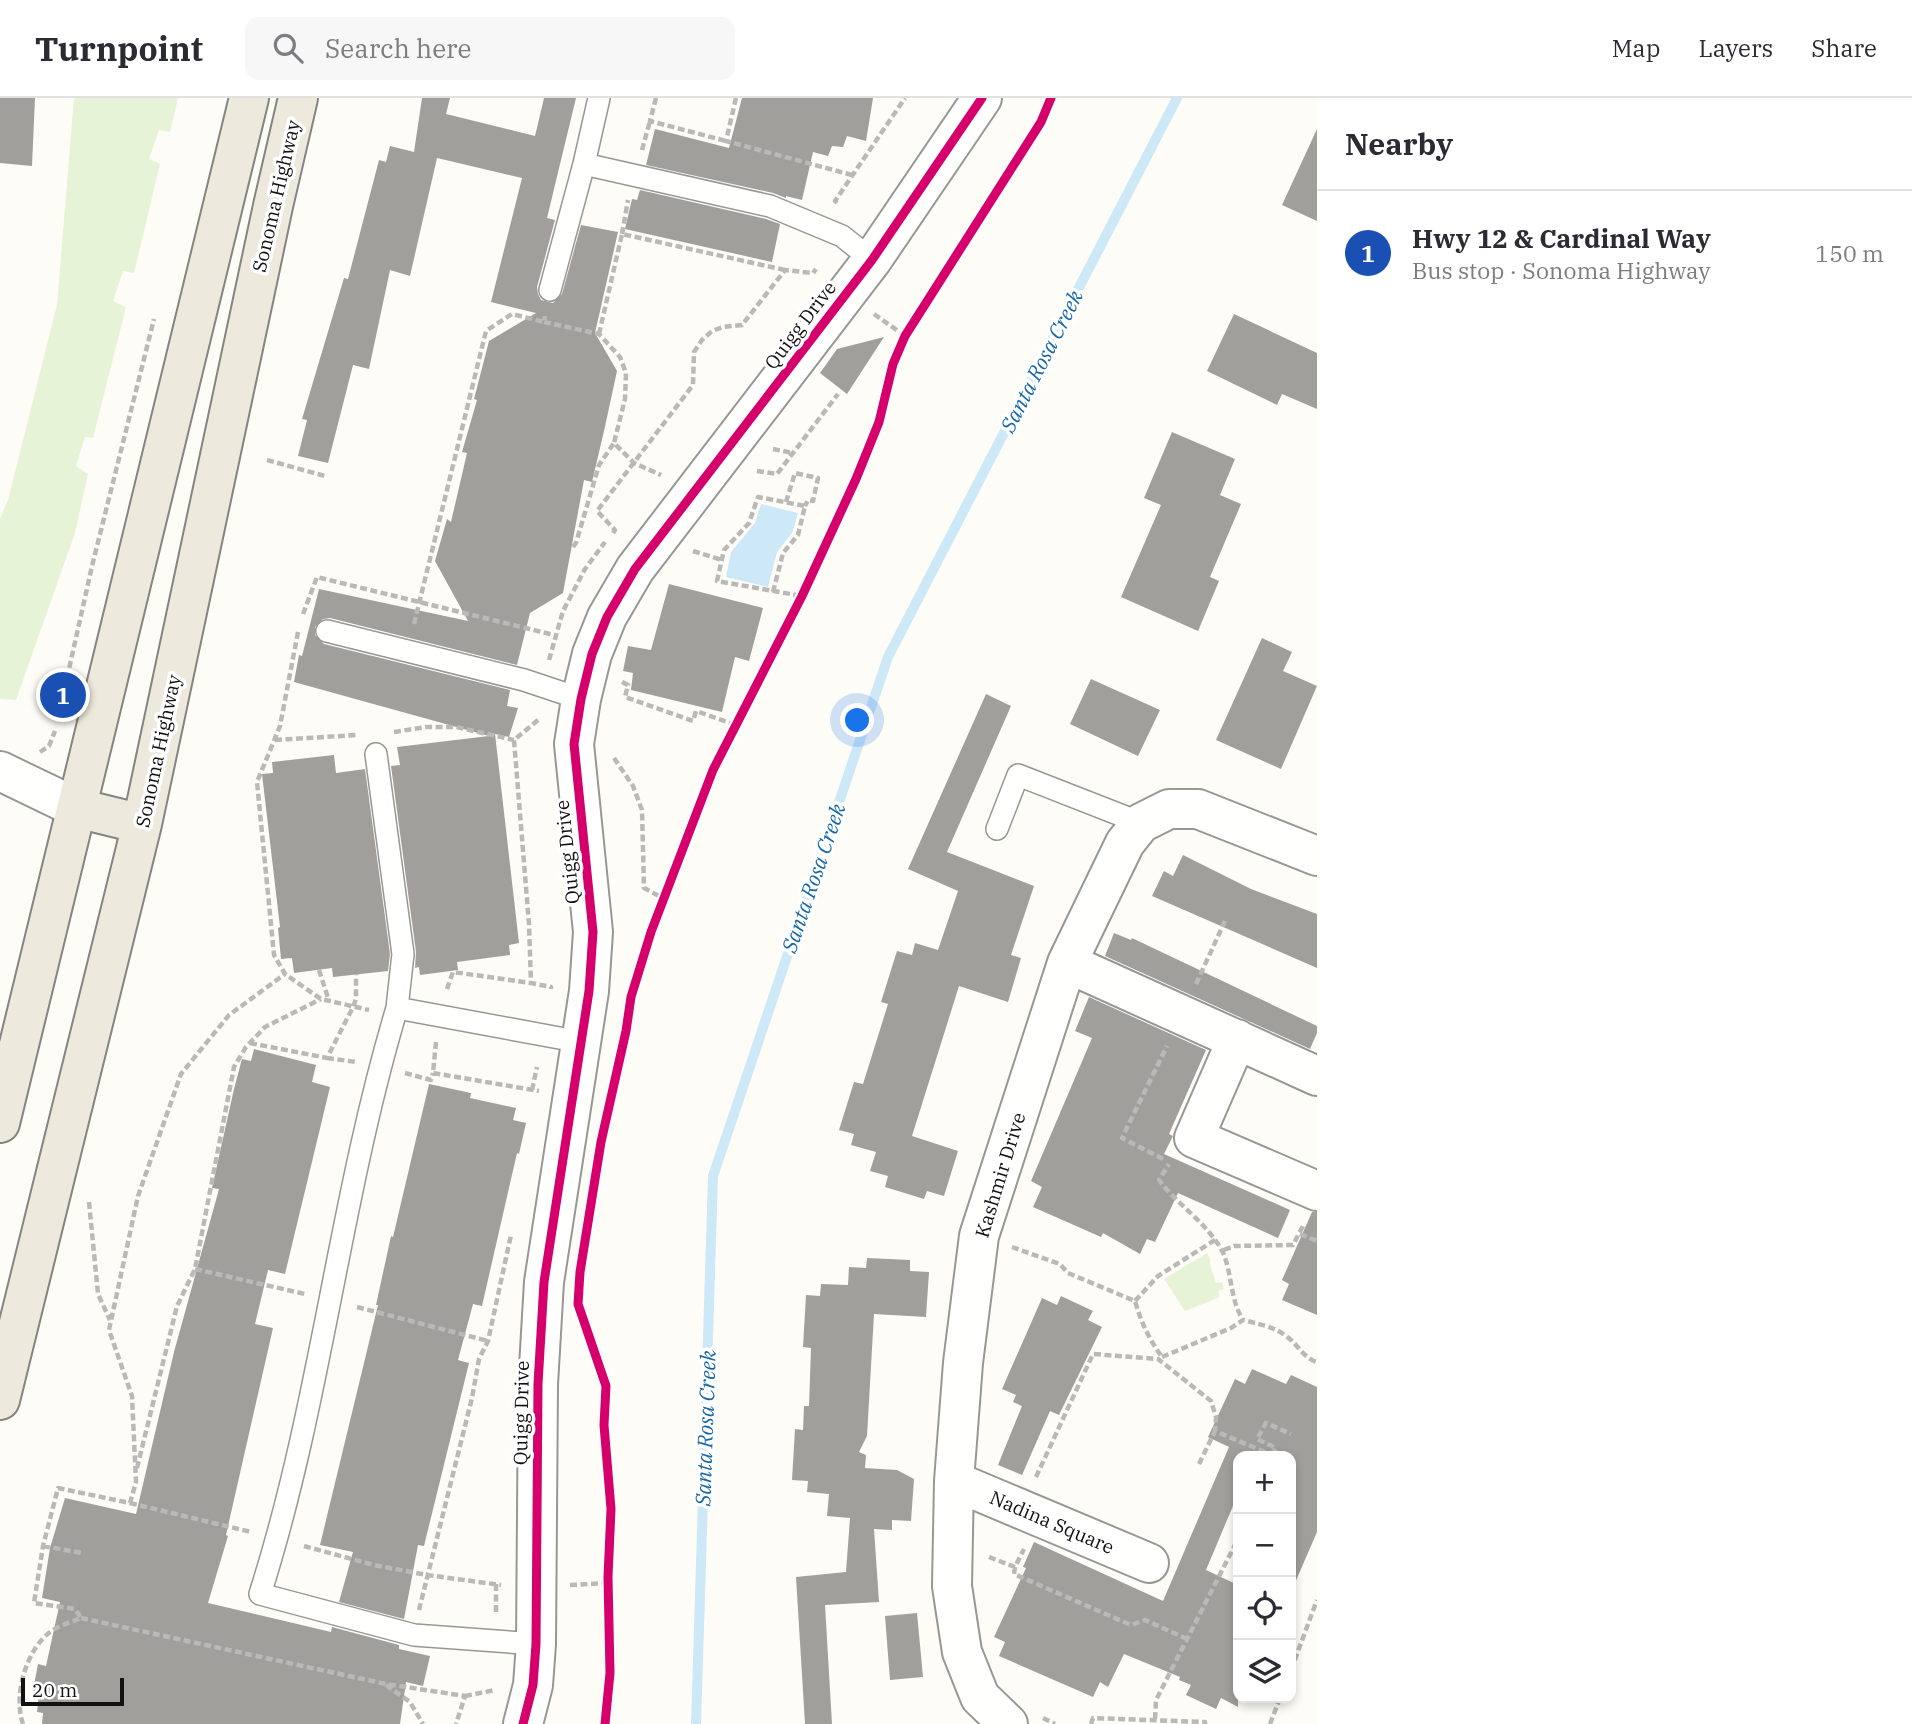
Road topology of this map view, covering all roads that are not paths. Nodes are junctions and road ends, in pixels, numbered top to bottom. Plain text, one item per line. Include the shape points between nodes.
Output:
1 (249, 98) edge
2 (298, 98) edge
3 (599, 98) edge
4 (982, 98) edge
5 (584, 164) junction
6 (872, 260) junction
7 (550, 290) road end
8 (327, 631) dead end
9 (581, 699) junction
10 (376, 754) dead end
11 (0, 771) edge
12 (77, 808) junction
13 (1141, 823) junction
14 (142, 824) junction
15 (997, 829) dead end
16 (1317, 856) edge
17 (1068, 963) junction
18 (395, 1012) junction
19 (1237, 1039) junction
20 (581, 1042) junction
21 (1317, 1076) edge
22 (0, 1123) edge
23 (1311, 1207) edge
24 (0, 1400) edge
25 (954, 1481) junction
26 (1149, 1563) dead end
27 (536, 1644) junction
28 (1024, 1720) edge
29 (523, 1724) edge

1 - 12 main road
2 - 14 main road, Sonoma Highway
3 - 5 lane
4 - 6 street, Quigg Drive
5 - 6 lane via 770,206 842,236
5 - 7 lane
6 - 9 street, Quigg Drive via 635,569 607,617
8 - 9 lane via 524,680
9 - 20 street, Quigg Drive via 574,744 593,932
10 - 18 lane via 403,954
11 - 12 street
12 - 14 main road
12 - 22 main road
13 - 15 lane via 1018,775
13 - 16 street via 1169,809 1198,809
13 - 17 street, Kashmir Drive via 1125,843
14 - 24 main road, Sonoma Highway
17 - 19 street
17 - 25 street, Kashmir Drive via 979,1236
18 - 20 lane
18 - 27 lane via 357,1158 309,1412 260,1594 414,1635
19 - 21 street
19 - 23 street via 1194,1138
20 - 27 street, Quigg Drive via 544,1282 538,1384
25 - 26 street, Nadina Square
25 - 28 street, Kashmir Drive via 952,1586 962,1652 980,1697
27 - 29 street, Quigg Drive via 533,1685

